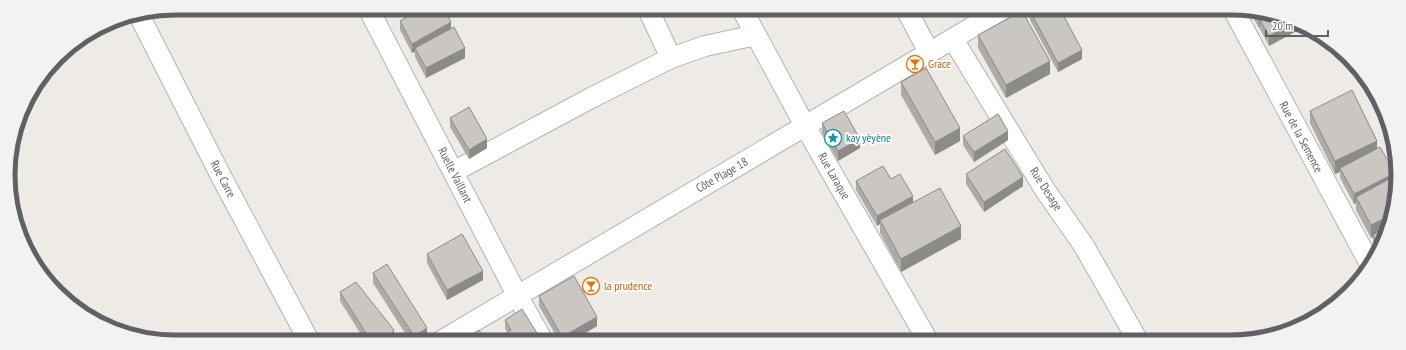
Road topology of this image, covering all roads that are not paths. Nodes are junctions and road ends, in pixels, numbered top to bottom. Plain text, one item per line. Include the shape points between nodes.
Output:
1 (372, 15) edge
2 (651, 15) edge
3 (745, 15) edge
4 (909, 15) edge
5 (993, 15) edge
6 (1236, 15) edge
7 (141, 19) edge
8 (756, 35) junction
9 (953, 39) junction
10 (929, 52) junction
11 (671, 58) junction
12 (805, 126) junction
13 (453, 172) junction
14 (1367, 259) edge
15 (517, 295) junction
16 (306, 335) edge
17 (450, 335) edge
18 (540, 335) edge
19 (925, 335) edge
20 (1135, 335) edge

1 - 13 street, Ruelle Vaillant
2 - 11 street
3 - 8 street, Rue Laraque
4 - 10 street
5 - 9 street, Côte Plage 18
6 - 14 street, Rue de la Semence
7 - 16 street, Rue Carre
8 - 11 street via 705,46
8 - 12 street, Rue Laraque
9 - 10 street, Côte Plage 18
9 - 20 street, Rue Desage via 1045,190 1084,246
10 - 12 street, Côte Plage 18
11 - 13 street
12 - 15 street, Côte Plage 18
12 - 19 street, Rue Laraque
13 - 15 street, Ruelle Vaillant
15 - 17 street, Côte Plage 18
15 - 18 street, Ruelle Vaillant

